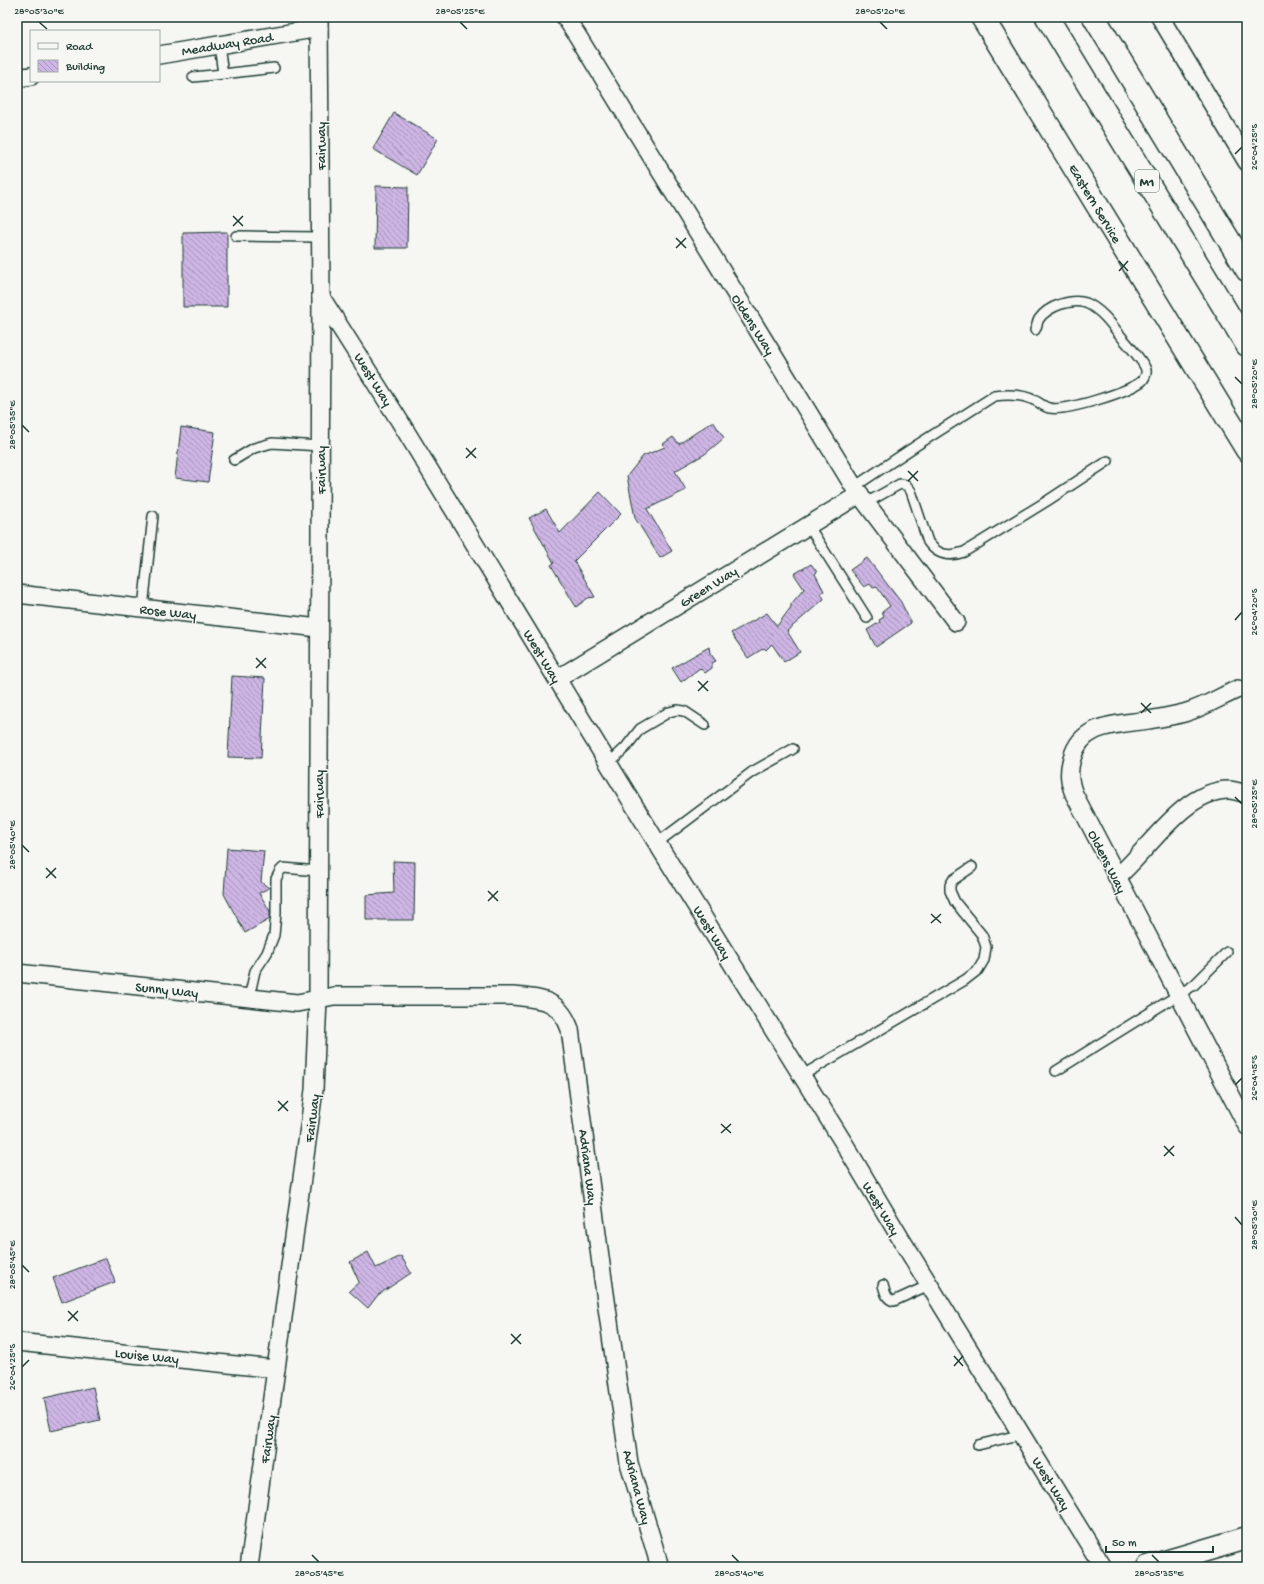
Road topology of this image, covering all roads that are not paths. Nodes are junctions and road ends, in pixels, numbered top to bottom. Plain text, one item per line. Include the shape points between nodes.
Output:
1 (565, 17) edge
2 (982, 17) edge
3 (1047, 17) edge
4 (1094, 17) edge
5 (1160, 17) edge
6 (319, 23) edge
7 (219, 45) junction
8 (160, 54) edge
9 (274, 68) dead end
10 (223, 74) junction
11 (30, 76) edge
12 (193, 77) dead end
13 (17, 78) edge
14 (1247, 162) edge
15 (236, 236) dead end
16 (320, 237) junction
17 (1247, 270) edge
18 (321, 297) junction
19 (1035, 330) dead end
20 (1247, 345) edge
21 (320, 446) junction
22 (1247, 450) edge
23 (234, 460) dead end
24 (1108, 461) dead end
25 (860, 494) junction
26 (153, 516) dead end
27 (808, 525) junction
28 (17, 594) edge
29 (143, 608) junction
30 (867, 618) dead end
31 (956, 622) dead end
32 (319, 628) junction
33 (557, 679) junction
34 (1238, 689) dead end
35 (705, 724) dead end
36 (793, 750) dead end
37 (608, 764) junction
38 (1247, 794) edge
39 (657, 843) junction
40 (972, 867) dead end
41 (318, 871) junction
42 (1117, 877) junction
43 (1227, 952) dead end
44 (17, 973) edge
45 (1178, 995) junction
46 (249, 998) junction
47 (318, 999) junction
48 (1056, 1071) dead end
49 (801, 1076) junction
50 (1247, 1126) edge
51 (883, 1285) dead end
52 (929, 1285) junction
53 (17, 1342) edge
54 (276, 1369) junction
55 (1022, 1434) junction
56 (978, 1445) dead end
57 (1247, 1538) edge
58 (250, 1567) edge
59 (660, 1567) edge
60 (1103, 1567) edge
61 (1148, 1567) edge

1 - 25 street, Oldens Way
2 - 22 main road, Eastern Service
3 - 20 main road, M1
4 - 17 main road
5 - 14 street
6 - 7 street, Meadway Road
6 - 16 street, Fairway
7 - 8 street, Meadway Road
7 - 10 lane
9 - 10 lane
10 - 12 lane
11 - 13 street
15 - 16 lane
16 - 18 street, Fairway
18 - 21 street, Fairway
18 - 33 street, West Way
19 - 25 lane via 1040,318 1053,307 1067,302 1084,303 1096,308 1115,328 1143,363 1146,376 1128,389 1062,408 1049,408 1021,395 994,396 936,432
21 - 23 lane via 272,443 254,448
21 - 32 street, Fairway
24 - 25 lane via 956,555 944,555 928,542 911,491 906,485 900,484
25 - 27 street, Green Way
25 - 31 street, Oldens Way
26 - 29 lane
27 - 30 lane
27 - 33 street, Green Way
28 - 29 street, Rose Way
29 - 32 street, Rose Way
32 - 41 street, Fairway
33 - 37 street, West Way
34 - 42 street, Oldens Way via 1186,712 1092,731 1079,743 1070,764 1070,785
35 - 37 lane via 684,711 669,712 640,729
36 - 39 lane via 752,772
37 - 39 street, West Way
38 - 42 street via 1229,790 1212,793 1193,802
39 - 49 street, West Way
40 - 49 lane via 953,880 950,892 982,935 986,947 984,960 978,970
41 - 46 lane via 290,868 283,868 280,871 276,879 274,935 267,953 255,971
41 - 47 street, Fairway
42 - 45 street, Oldens Way
43 - 45 lane via 1201,979
44 - 46 street, Sunny Way
45 - 48 lane
45 - 50 street, Oldens Way
46 - 47 street, Sunny Way via 296,1003
47 - 54 street, Fairway via 314,1090
47 - 59 street, Adriana Way via 334,996 514,996 546,1001 565,1016 572,1042 629,1463
49 - 52 street, West Way
51 - 52 lane via 886,1296 894,1301
52 - 55 street, West Way
53 - 54 street, Louise Way
54 - 58 street, Fairway
55 - 56 lane
55 - 60 street, West Way
57 - 61 main road

